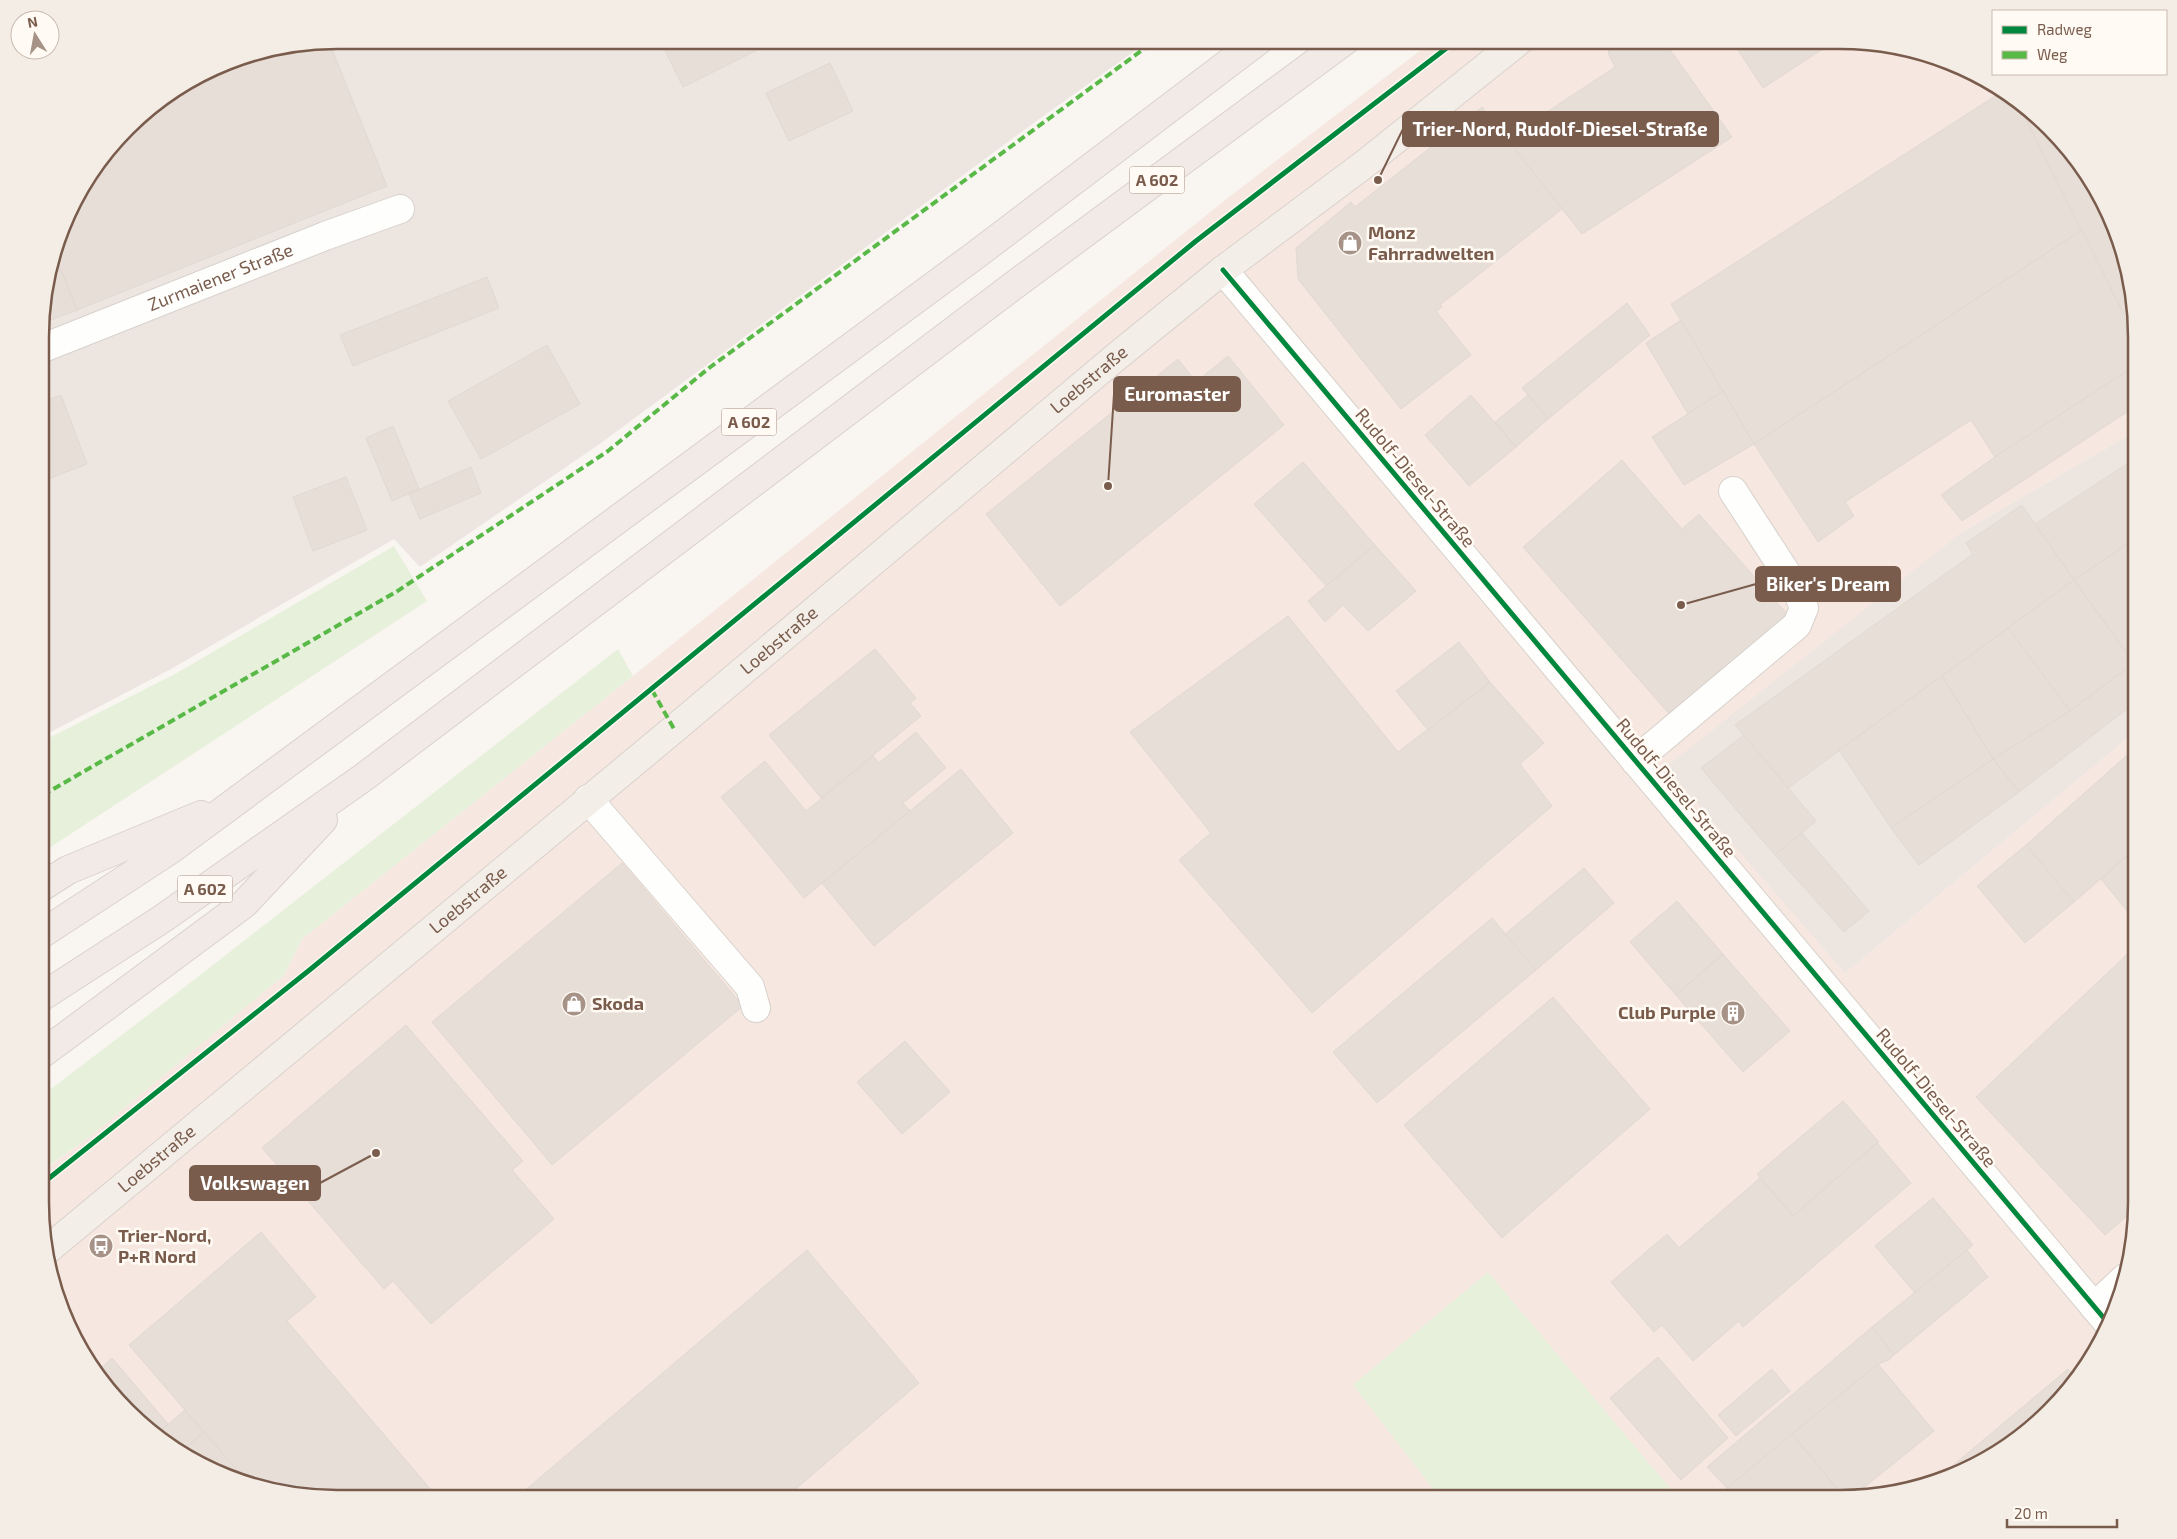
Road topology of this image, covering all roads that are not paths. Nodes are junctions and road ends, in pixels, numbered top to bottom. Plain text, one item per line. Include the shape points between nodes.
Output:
1 (1247, 49) edge
2 (1334, 49) edge
3 (1509, 49) edge
4 (400, 209) dead end
5 (1223, 270) junction
6 (49, 345) edge
7 (1733, 491) dead end
8 (1635, 761) junction
9 (364, 778) junction
10 (588, 799) junction
11 (237, 800) junction
12 (49, 882) edge
13 (49, 928) edge
14 (49, 992) edge
15 (756, 1008) dead end
16 (49, 1048) edge
17 (52, 1246) edge
18 (2111, 1299) edge
19 (2101, 1315) edge

1 - 11 highway, A 602 via 969,260
2 - 9 highway, A 602 via 1001,295
3 - 5 main road, Loebstraße via 1366,163
4 - 6 street, Zurmaiener Straße
5 - 8 street, Rudolf-Diesel-Straße
5 - 10 main road, Loebstraße
7 - 8 street via 1796,588 1804,608 1797,625
8 - 19 street, Rudolf-Diesel-Straße
9 - 14 highway, A 602 via 162,919
9 - 16 highway via 244,904
10 - 15 street via 750,987
10 - 17 main road, Loebstraße
11 - 12 highway via 68,870
11 - 13 highway, A 602 via 170,850
18 - 19 street

